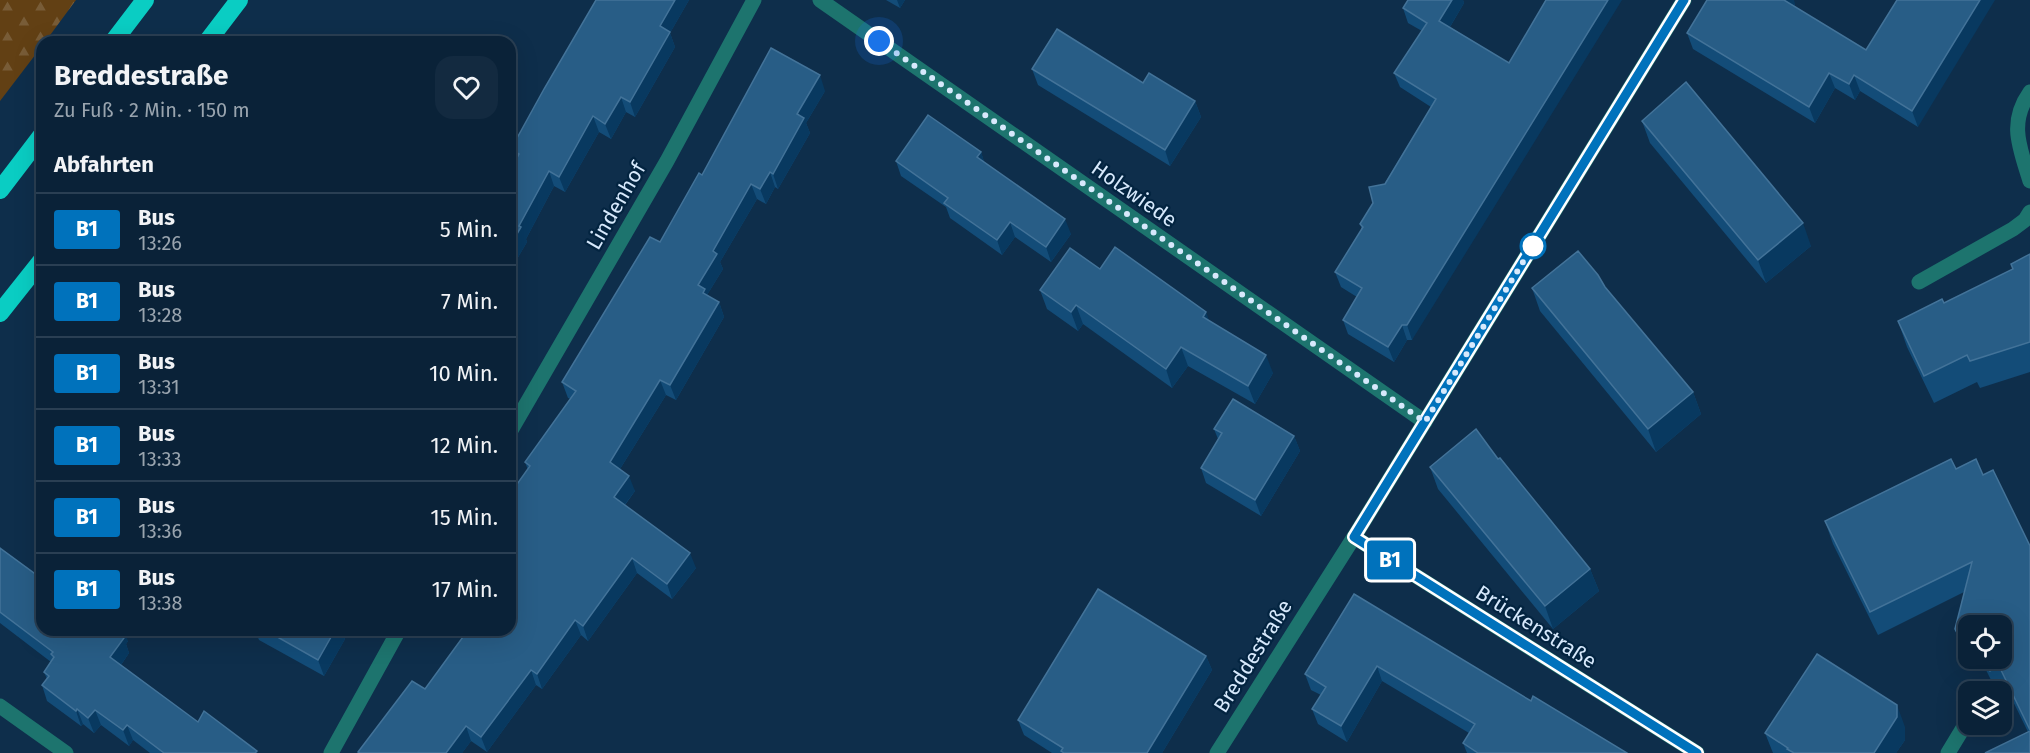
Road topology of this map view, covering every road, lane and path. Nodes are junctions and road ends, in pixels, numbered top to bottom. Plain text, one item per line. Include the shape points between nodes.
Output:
1 (145, 0) edge
2 (239, 0) edge
3 (754, 0) edge
4 (820, 0) edge
5 (1684, 0) edge
6 (118, 36) edge
7 (212, 36) edge
8 (2030, 92) edge
9 (36, 143) edge
10 (2030, 181) edge
11 (0, 190) edge
12 (2030, 212) edge
13 (36, 268) edge
14 (1919, 282) dead end
15 (0, 313) edge
16 (516, 422) edge
17 (1425, 422) junction
18 (1354, 537) junction
19 (396, 636) edge
20 (0, 705) edge
21 (1959, 735) edge
22 (66, 753) edge
23 (331, 753) edge
24 (1217, 753) edge
25 (1697, 753) edge
26 (1948, 753) edge

1 - 6 highway
2 - 7 highway
3 - 16 street, Lindenhof via 667,161
4 - 17 street, Holzwiede
5 - 17 street, Breddestraße
8 - 10 street via 2017,125
9 - 11 highway
12 - 14 street via 2013,229
13 - 15 highway
17 - 18 street, Breddestraße
18 - 24 street, Breddestraße
18 - 25 street, Brückenstraße
19 - 23 street
20 - 22 street
21 - 26 street

